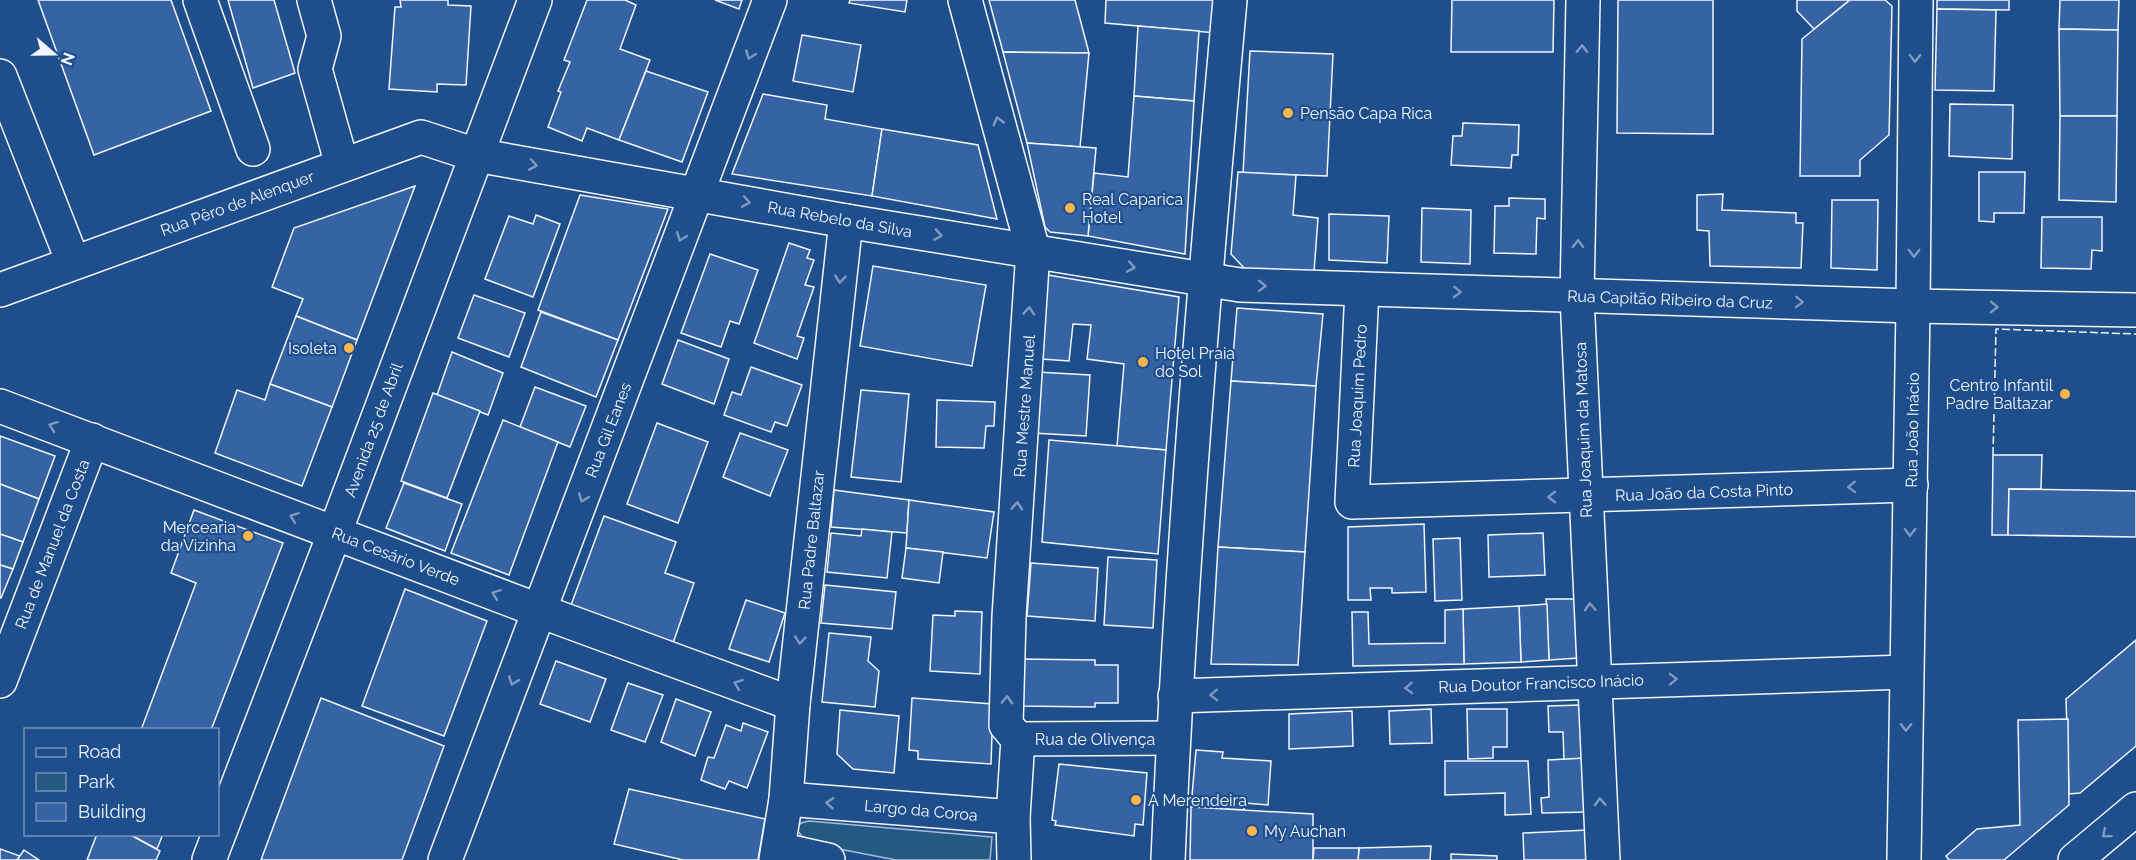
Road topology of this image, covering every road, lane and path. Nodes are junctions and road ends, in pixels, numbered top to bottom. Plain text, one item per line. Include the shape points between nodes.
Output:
1 (200, 0) edge
2 (314, 0) edge
3 (536, 0) edge
4 (770, 0) edge
5 (965, 0) edge
6 (1230, 0) edge
7 (1583, 0) edge
8 (1916, 0) edge
9 (0, 76) edge
10 (253, 149) dead end
11 (476, 155) junction
12 (342, 165) junction
13 (698, 194) junction
14 (846, 221) junction
15 (1033, 250) junction
16 (73, 262) junction
17 (1204, 279) junction
18 (1362, 289) junction
19 (0, 290) edge
20 (1577, 296) junction
21 (1914, 306) junction
22 (2136, 310) edge
23 (0, 406) edge
24 (92, 440) junction
25 (1911, 485) junction
26 (1585, 496) junction
27 (1352, 502) joint
28 (335, 532) junction
29 (540, 611) junction
30 (1906, 672) junction
31 (0, 681) edge
32 (1594, 681) junction
33 (1175, 696) junction
34 (793, 704) junction
35 (1173, 738) junction
36 (1018, 739) junction
37 (786, 799) junction
38 (2136, 809) edge
39 (1013, 817) junction
40 (219, 834) edge
41 (218, 836) edge
42 (777, 855) edge
43 (209, 860) edge
44 (445, 860) edge
45 (828, 860) edge
46 (1014, 860) edge
47 (1168, 860) edge
48 (1603, 860) edge
49 (1904, 860) edge
50 (2075, 860) edge

1 - 10 street
2 - 12 street via 324,36 315,69
3 - 11 street, Avenida 25 de Abril
4 -> 13 street, Rua Gil Eanes
15 -> 5 street, Rua Mestre Manuel
6 - 17 street
20 -> 7 street, Rua Joaquim da Matosa
8 -> 21 street, Rua João Inácio
9 - 16 street
11 - 12 street, Rua Pêro de Alenquer via 421,136
11 -> 13 street, Rua Rebelo da Silva
11 - 28 street, Avenida 25 de Abril
12 - 16 street, Rua Pêro de Alenquer
13 -> 14 street, Rua Rebelo da Silva
13 -> 29 street, Rua Gil Eanes
14 -> 15 street, Rua Rebelo da Silva
14 -> 34 street, Rua Padre Baltazar
15 -> 17 street, Rua Rebelo da Silva
36 -> 15 street, Rua Mestre Manuel via 1006,725 1009,617
16 - 19 street, Rua Pêro de Alenquer
17 -> 18 street, Rua Capitão Ribeiro da Cruz via 1240,285
17 - 33 street
18 -> 20 street, Rua Capitão Ribeiro da Cruz
18 - 27 street, Rua Joaquim Pedro
20 -> 21 street, Rua Capitão Ribeiro da Cruz
20 - 26 street, Rua Joaquim da Matosa
21 -> 22 street, Rua Capitão Ribeiro da Cruz
21 - 25 street, Rua João Inácio
24 -> 23 street, Rua Cesário Verde
28 -> 24 street, Rua Cesário Verde
24 - 31 street, Rua de Manuel da Costa
25 -> 26 street, Rua João da Costa Pinto
25 -> 30 street, Rua João Inácio
26 -> 27 street, Rua João da Costa Pinto
32 -> 26 street, Rua Joaquim da Matosa
29 -> 28 street, Rua Cesário Verde
28 - 40 street, Avenida 25 de Abril
34 -> 29 street, Rua Cesário Verde
29 -> 44 street, Rua Gil Eanes
32 -> 30 street, Rua Doutor Francisco Inácio
30 -> 49 street, Rua João Inácio
32 -> 33 street, Rua Doutor Francisco Inácio
48 -> 32 street, Rua Joaquim da Matosa
33 - 35 street
34 - 37 street, Rua Padre Baltazar
35 - 36 street, Rua de Olivença
35 - 47 street
36 - 39 street, Rua Mestre Manuel
39 -> 37 street, Largo da Coroa
37 - 42 street, Rua Padre Baltazar
38 -> 50 street
39 - 46 street
41 - 43 street, Avenida 25 de Abril
42 - 45 street

